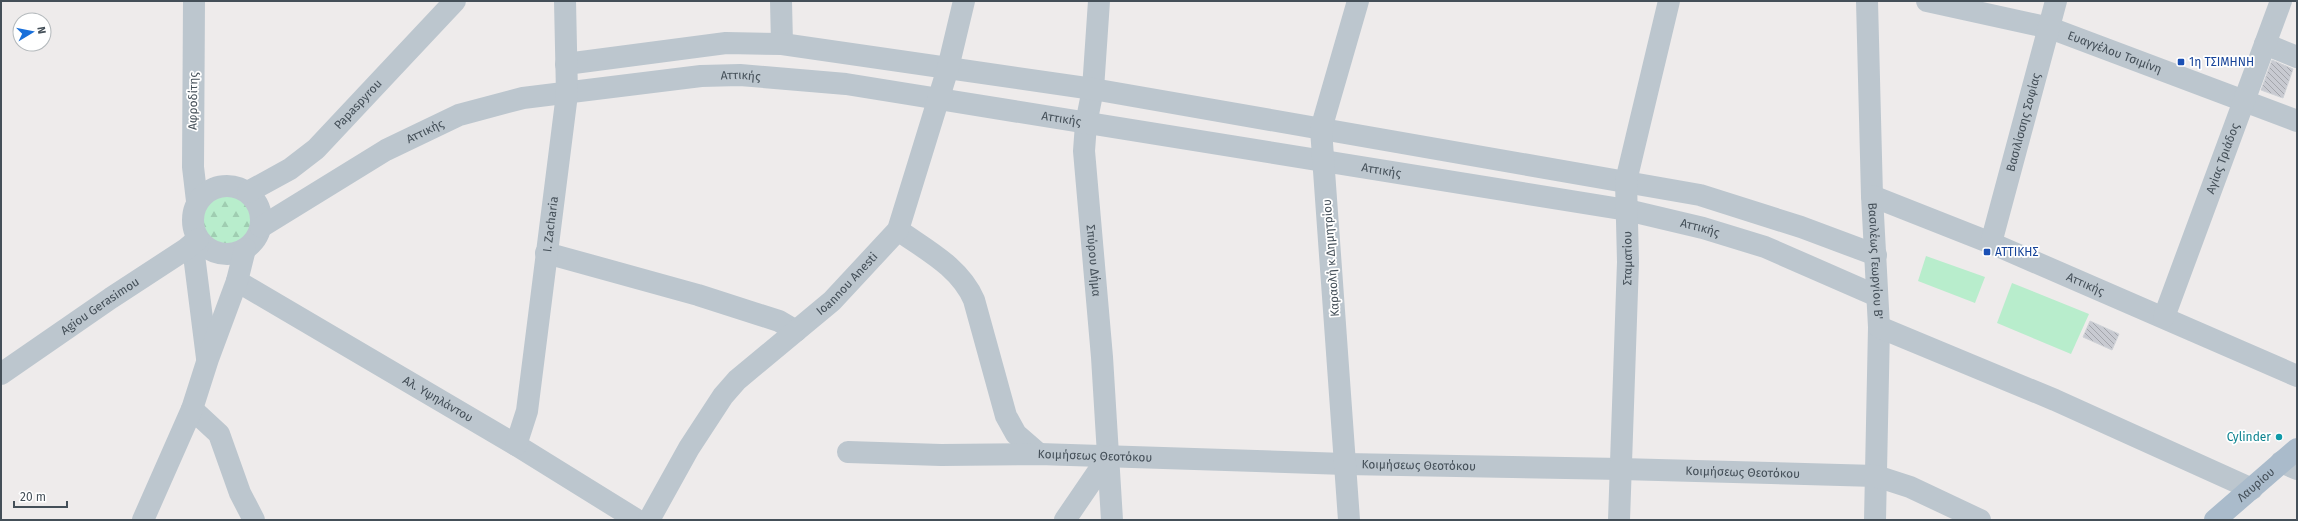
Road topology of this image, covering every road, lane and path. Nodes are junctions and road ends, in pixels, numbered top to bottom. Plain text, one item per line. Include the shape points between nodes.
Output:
1 (194, 1) edge
2 (455, 1) edge
3 (565, 1) edge
4 (781, 1) edge
5 (964, 1) edge
6 (1099, 1) edge
7 (1358, 1) edge
8 (1669, 1) edge
9 (1867, 1) edge
10 (1927, 1) edge
11 (2056, 1) edge
12 (2281, 1) edge
13 (2050, 28) junction
14 (782, 44) junction
15 (2265, 44) junction
16 (2297, 57) edge
17 (566, 64) junction
18 (948, 68) junction
19 (1093, 89) junction
20 (567, 94) junction
21 (938, 99) junction
22 (2243, 101) junction
23 (2297, 121) edge
24 (1086, 124) junction
25 (1321, 129) junction
26 (1325, 160) junction
27 (1626, 181) junction
28 (248, 192) junction
29 (1872, 196) junction
30 (197, 201) junction
31 (1627, 210) junction
32 (261, 227) junction
33 (898, 230) junction
34 (199, 240) junction
35 (1991, 243) junction
36 (245, 249) junction
37 (546, 253) junction
38 (1876, 255) junction
39 (237, 281) junction
40 (1878, 296) junction
41 (2164, 317) junction
42 (1879, 327) junction
43 (796, 330) junction
44 (208, 359) junction
45 (1, 374) edge
46 (2297, 376) edge
47 (192, 409) junction
48 (516, 445) junction
49 (848, 452) dead end
50 (1039, 454) junction
51 (1108, 457) junction
52 (2292, 460) edge
53 (1345, 464) junction
54 (1621, 468) junction
55 (1876, 476) junction
56 (2252, 489) junction
57 (252, 515) edge
58 (143, 520) edge
59 (637, 520) edge
60 (649, 520) edge
61 (1065, 520) edge
62 (1112, 520) edge
63 (1349, 520) edge
64 (1620, 520) edge
65 (1875, 520) edge
66 (1980, 520) edge
67 (2216, 520) edge

1 - 30 street, Αφροδίτης via 193,167
2 - 28 street, Papaspyrou via 316,148 290,169
3 - 17 street, I. Zacharia
4 - 14 street
5 - 18 street, Ioannou Anesti
6 - 19 street, Σπύρου Δήμα
7 - 25 street, Καραολή κ Δημητρίου
8 - 27 street, Σταματίου
9 - 29 street, Βασιλέως Γεωργίου Β'
10 - 13 street, Ευαγγέλου Τσιμίνη
11 - 13 street, Βασιλίσσης Σοφίας
12 - 15 street, Αγίας Τριάδος
13 - 22 street, Ευαγγέλου Τσιμίνη
13 - 35 street, Βασιλίσσης Σοφίας
14 - 17 street via 726,42
14 - 18 street
15 - 16 street
15 - 22 street, Αγίας Τριάδος
17 - 20 street, I. Zacharia
18 - 19 street
18 - 21 street, Ioannou Anesti
19 - 24 street, Σπύρου Δήμα
19 - 25 street
20 - 21 street, Αττικής via 701,76 740,74 846,84
20 - 32 street, Αττικής via 523,98 459,115 386,150
20 - 37 street, I. Zacharia
21 - 24 street, Αττικής
21 - 33 street, Ioannou Anesti
22 - 23 street, Ευαγγέλου Τσιμίνη
22 - 41 street, Αγίας Τριάδος
24 - 26 street, Αττικής
24 - 51 street, Σπύρου Δήμα via 1084,151
25 - 26 street, Καραολή κ Δημητρίου
25 - 27 street
26 - 31 street, Αττικής
26 - 53 street, Καραολή κ Δημητρίου
27 - 31 street, Σταματίου
27 - 38 street via 1700,195 1801,227
28 - 30 street via 227,185 215,187 205,192
28 - 32 street via 259,208
29 - 35 street, Αττικής
29 - 38 street, Βασιλέως Γεωργίου Β'
30 - 34 street via 192,220
31 - 40 street, Αττικής via 1703,228 1765,247
31 - 54 street, Σταματίου via 1628,262
32 - 36 street via 255,240
33 - 43 street, Ioannou Anesti via 832,301
33 - 50 street via 956,272 969,287 1006,416 1016,434
34 - 36 street via 216,253 236,253
34 - 44 street via 194,255
34 - 45 street, Agiou Gerasimou
35 - 41 street, Αττικής
36 - 39 street
37 - 43 street via 698,295 779,321
37 - 48 street, I. Zacharia via 527,411
38 - 40 street, Βασιλέως Γεωργίου Β'
39 - 44 street
39 - 48 street, Αλ. Υψηλάντου
40 - 42 street, Βασιλέως Γεωργίου Β'
41 - 46 street, Αττικής
42 - 55 street, Βασιλέως Γεωργίου Β'
42 - 56 street via 2055,400
43 - 60 street, Ioannou Anesti via 737,380 723,396 689,448
44 - 47 street
47 - 57 street via 219,434 240,493
47 - 58 street
48 - 59 street, Αλ. Υψηλάντου
49 - 50 street, Κοιμήσεως Θεοτόκου via 941,455
50 - 51 street, Κοιμήσεως Θεοτόκου
51 - 53 street, Κοιμήσεως Θεοτόκου
51 - 61 street
51 - 62 street, Σπύρου Δήμα
52 - 56 main road, Λαυρίου
53 - 54 street, Κοιμήσεως Θεοτόκου
53 - 63 street, Καραολή κ Δημητρίου
54 - 55 street, Κοιμήσεως Θεοτόκου
54 - 64 street, Σταματίου
55 - 65 street, Βασιλέως Γεωργίου Β'
55 - 66 street, Κοιμήσεως Θεοτόκου via 1910,487
56 - 67 main road, Λαυρίου

